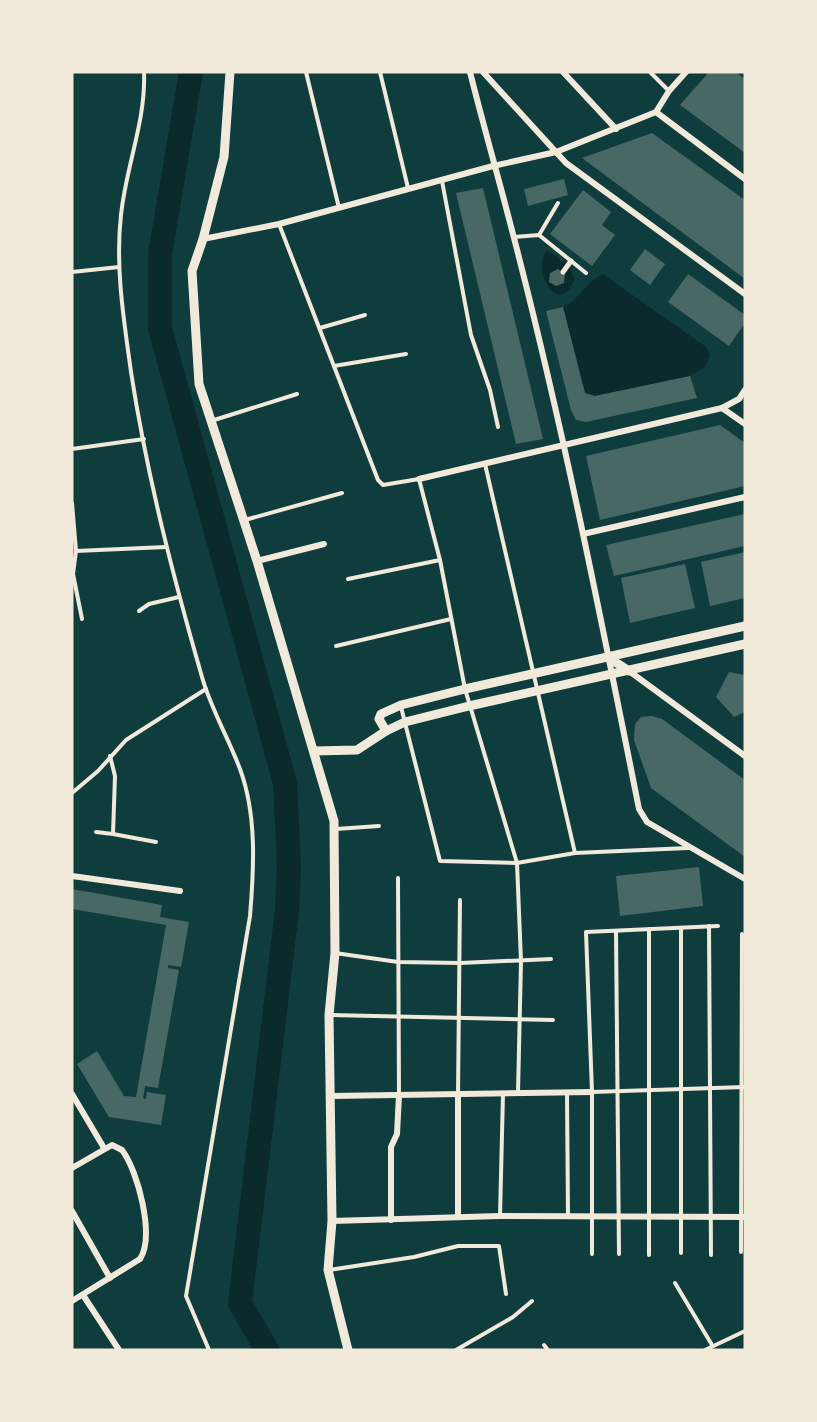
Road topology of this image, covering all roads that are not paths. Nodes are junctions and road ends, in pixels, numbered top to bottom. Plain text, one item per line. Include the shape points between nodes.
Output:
1 (144, 72) edge
2 (230, 72) edge
3 (306, 72) edge
4 (380, 72) edge
5 (470, 72) edge
6 (483, 72) edge
7 (563, 72) edge
8 (650, 72) edge
9 (686, 72) edge
10 (669, 91) junction
11 (656, 112) junction
12 (616, 129) junction
13 (556, 152) junction
14 (493, 166) junction
15 (745, 179) edge
16 (442, 181) junction
17 (408, 189) junction
18 (558, 203) dead end
19 (339, 208) junction
20 (279, 224) junction
21 (539, 235) junction
22 (514, 237) junction
23 (204, 239) junction
24 (571, 261) junction
25 (119, 267) junction
26 (72, 272) edge
27 (563, 273) dead end
28 (586, 273) dead end
29 (745, 294) edge
30 (364, 315) dead end
31 (320, 328) junction
32 (406, 354) dead end
33 (334, 366) junction
34 (745, 390) edge
35 (297, 394) dead end
36 (739, 399) junction
37 (745, 403) edge
38 (722, 408) junction
39 (211, 422) junction
40 (745, 424) edge
41 (498, 427) dead end
42 (144, 440) junction
43 (563, 444) junction
44 (72, 449) edge
45 (485, 464) junction
46 (419, 479) junction
47 (342, 493) dead end
48 (745, 497) edge
49 (72, 503) edge
50 (244, 520) junction
51 (583, 534) junction
52 (324, 544) dead end
53 (166, 547) junction
54 (76, 551) junction
55 (440, 560) junction
56 (257, 561) junction
57 (348, 579) dead end
58 (179, 597) junction
59 (139, 611) dead end
60 (82, 619) dead end
61 (451, 619) junction
62 (745, 626) edge
63 (745, 644) edge
64 (336, 646) dead end
65 (609, 658) junction
66 (629, 671) junction
67 (534, 673) junction
68 (613, 676) junction
69 (206, 689) junction
70 (465, 689) junction
71 (538, 691) junction
72 (401, 705) junction
73 (469, 706) junction
74 (405, 722) junction
75 (386, 731) junction
76 (314, 751) junction
77 (109, 756) junction
78 (745, 756) edge
79 (72, 793) edge
80 (379, 826) dead end
81 (335, 829) junction
82 (96, 832) dead end
83 (113, 834) junction
84 (156, 842) dead end
85 (688, 848) junction
86 (576, 853) junction
87 (517, 863) junction
88 (72, 876) edge
89 (398, 878) dead end
90 (745, 879) edge
91 (180, 891) dead end
92 (460, 900) dead end
93 (718, 926) dead end
94 (709, 927) junction
95 (681, 928) junction
96 (649, 929) junction
97 (616, 931) junction
98 (742, 934) dead end
99 (335, 953) junction
100 (551, 959) dead end
101 (521, 960) junction
102 (398, 962) junction
103 (460, 963) junction
104 (329, 1015) junction
105 (398, 1016) junction
106 (459, 1019) junction
107 (519, 1020) junction
108 (553, 1020) dead end
109 (743, 1087) edge
110 (711, 1089) junction
111 (651, 1090) junction
112 (681, 1091) junction
113 (592, 1092) junction
114 (617, 1092) junction
115 (72, 1094) edge
116 (502, 1094) junction
117 (567, 1094) junction
118 (399, 1095) junction
119 (458, 1095) junction
120 (518, 1095) junction
121 (331, 1096) junction
122 (104, 1148) junction
123 (72, 1168) edge
124 (72, 1211) edge
125 (500, 1216) junction
126 (568, 1216) junction
127 (618, 1216) junction
128 (650, 1216) junction
129 (458, 1217) junction
130 (593, 1217) junction
131 (743, 1217) edge
132 (680, 1218) junction
133 (711, 1218) junction
134 (391, 1220) junction
135 (332, 1221) junction
136 (741, 1252) dead end
137 (681, 1253) dead end
138 (592, 1254) dead end
139 (619, 1254) dead end
140 (649, 1255) dead end
141 (711, 1255) dead end
142 (328, 1270) junction
143 (110, 1278) junction
144 (675, 1283) dead end
145 (506, 1294) dead end
146 (83, 1295) junction
147 (72, 1301) edge
148 (532, 1301) dead end
149 (745, 1331) edge
150 (544, 1345) dead end
151 (712, 1345) junction
152 (119, 1350) edge
153 (209, 1350) edge
154 (348, 1350) edge
155 (456, 1350) edge
156 (548, 1350) edge
157 (705, 1350) edge

1 - 25 lane via 141,122 121,214
2 - 23 street via 224,158
3 - 19 lane
4 - 17 lane
5 - 14 street
6 - 13 street
7 - 12 street
8 - 10 lane
9 - 10 street
10 - 11 street
11 - 12 street
11 - 15 street
12 - 13 street
13 - 14 street
13 - 29 street
14 - 16 street
14 - 22 street
16 - 17 street
16 - 41 lane via 471,335
17 - 19 street
18 - 21 lane
19 - 20 street
20 - 23 street
20 - 31 lane
21 - 22 lane
21 - 24 lane
22 - 43 street
23 - 39 street via 192,271 199,384
24 - 27 street
24 - 28 lane
25 - 26 lane
25 - 42 lane
30 - 31 lane
31 - 33 lane
32 - 33 lane
33 - 46 lane via 378,480 383,485
34 - 36 street
35 - 39 lane
36 - 37 street
36 - 38 street
38 - 40 street
38 - 43 street
39 - 50 street
42 - 44 lane
42 - 53 lane
43 - 45 street
43 - 51 street
45 - 46 street
45 - 67 lane
46 - 55 lane
47 - 50 lane
48 - 51 street
49 - 54 lane
50 - 56 street
51 - 65 street
52 - 56 street
53 - 54 lane
53 - 58 lane
54 - 60 lane via 73,574
55 - 57 lane
55 - 61 lane
56 - 76 street
58 - 59 lane via 149,604
58 - 69 lane
61 - 64 lane
61 - 70 lane
62 - 65 street
63 - 66 street
65 - 66 street
65 - 67 street
65 - 68 street
66 - 68 street
66 - 78 street
67 - 70 street
67 - 71 lane
68 - 71 street
68 - 85 street via 639,809 647,822
69 - 77 lane via 126,740
69 - 153 lane via 241,770 251,810 254,870 250,916 186,1296
70 - 72 street
70 - 73 lane
71 - 73 street
71 - 86 lane
72 - 74 lane
72 - 75 street via 381,714 379,719
73 - 74 street
73 - 87 lane
74 - 75 street
74 - 87 lane via 440,861
75 - 76 street via 357,750
76 - 81 street
77 - 79 lane
77 - 83 lane via 115,776
80 - 81 lane
81 - 99 street
82 - 83 lane
83 - 84 lane
85 - 86 lane
85 - 90 street
86 - 87 lane
87 - 101 lane
88 - 91 street
89 - 102 lane
92 - 103 lane
93 - 94 lane
94 - 95 lane
94 - 110 lane
95 - 96 lane
95 - 112 lane
96 - 97 lane
96 - 111 lane
97 - 113 lane via 586,932
97 - 114 lane
98 - 109 lane
99 - 102 lane
99 - 104 street
100 - 101 lane
101 - 103 lane
101 - 107 lane
102 - 103 lane
102 - 105 lane
103 - 106 lane
104 - 105 lane
104 - 121 street
105 - 106 lane
105 - 118 lane
106 - 107 lane
106 - 119 lane
107 - 108 lane
107 - 120 lane
109 - 110 lane
109 - 131 lane
110 - 112 lane
110 - 133 lane
111 - 112 lane
111 - 114 lane
111 - 128 lane
112 - 132 lane
113 - 114 lane
113 - 117 street
113 - 130 lane
114 - 127 lane
115 - 122 street
116 - 119 street
116 - 120 street
116 - 125 lane
117 - 120 street
117 - 126 lane
118 - 119 street
118 - 121 street
118 - 134 street via 397,1134 391,1147
119 - 129 street
121 - 135 street
122 - 123 street
122 - 143 street via 115,1146 124,1153 140,1191 146,1241 140,1259
124 - 143 street
125 - 126 street
125 - 129 street
126 - 130 street
127 - 128 street
127 - 130 street
127 - 139 lane
128 - 132 street
128 - 140 lane
129 - 134 street
130 - 138 lane
131 - 133 street
131 - 136 lane
132 - 133 street
132 - 137 lane
133 - 141 lane
134 - 135 street
135 - 142 street
142 - 145 lane via 458,1246 499,1246
142 - 154 street
143 - 146 street
144 - 151 lane
146 - 147 street
146 - 152 street
148 - 155 lane via 513,1317
149 - 151 lane
150 - 156 lane
151 - 157 lane

